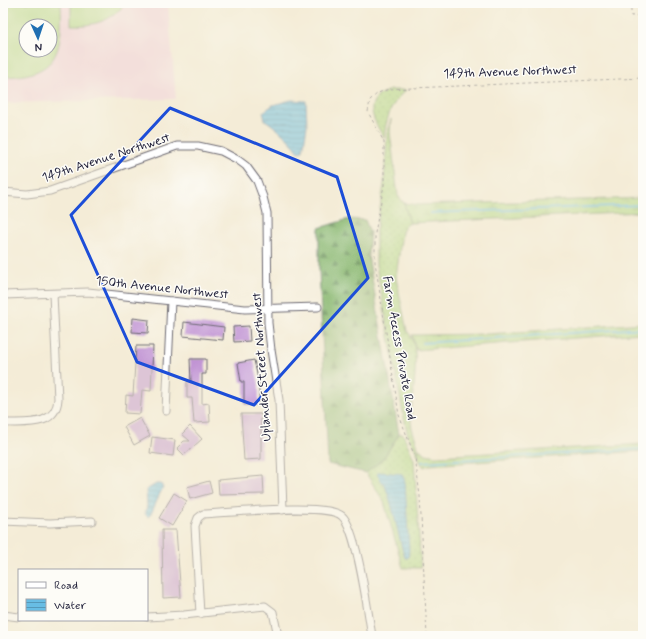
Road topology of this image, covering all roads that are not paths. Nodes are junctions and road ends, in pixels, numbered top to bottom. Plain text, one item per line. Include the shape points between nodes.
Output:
1 (238, 160) joint
2 (3, 192) edge
3 (53, 294) junction
4 (3, 295) edge
5 (171, 301) junction
6 (318, 307) dead end
7 (268, 308) junction
8 (166, 412) dead end
9 (3, 423) edge
10 (283, 510) junction
11 (3, 521) edge
12 (92, 521) dead end
13 (200, 614) junction
14 (3, 615) edge
15 (148, 616) edge
16 (18, 617) edge
17 (278, 636) edge
18 (372, 636) edge

1 - 2 street, 149th Avenue Northwest via 221,151 198,146 177,146 50,191 27,194
1 - 7 street, Uplander Street Northwest via 257,181 267,213
3 - 4 street, 150th Avenue Northwest
3 - 5 street, 150th Avenue Northwest via 88,292
3 - 9 street via 58,399 55,412 48,419 36,422
5 - 7 street, 150th Avenue Northwest via 245,309
5 - 8 street
6 - 7 street, 150th Avenue Northwest
7 - 10 street, Uplander Street Northwest via 271,350 279,400
10 - 13 street via 204,514 198,518 195,526
10 - 18 street via 327,510 341,514 348,522
11 - 12 street
13 - 15 street
13 - 17 street via 265,606 273,612
14 - 16 street

